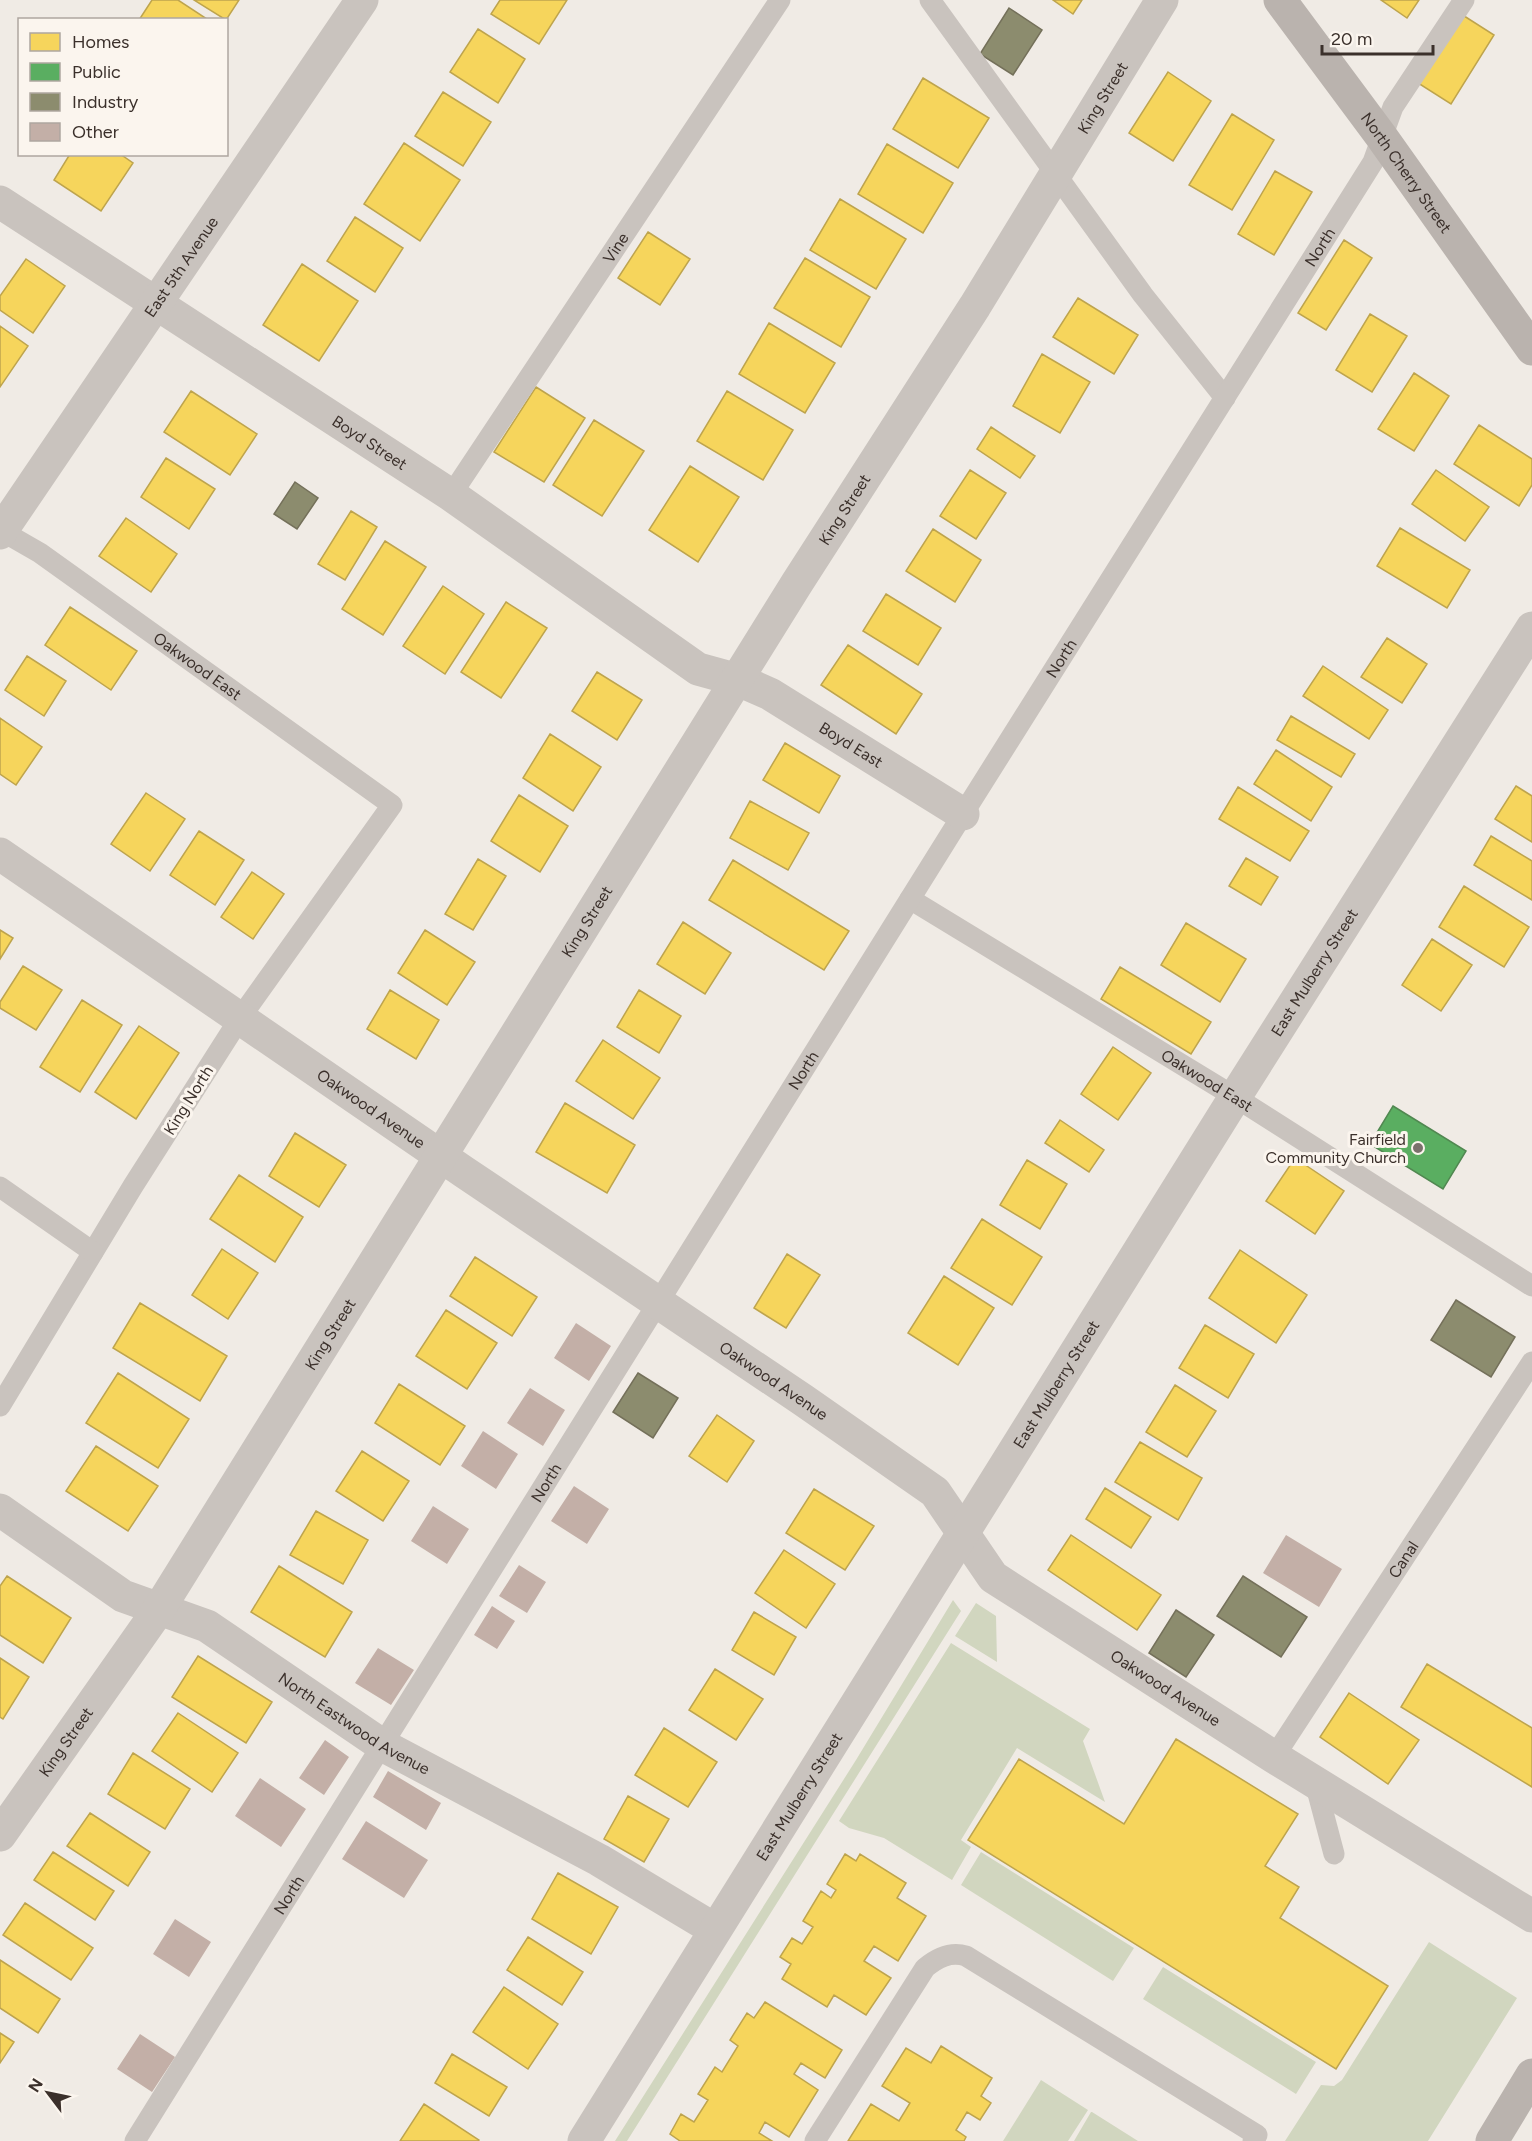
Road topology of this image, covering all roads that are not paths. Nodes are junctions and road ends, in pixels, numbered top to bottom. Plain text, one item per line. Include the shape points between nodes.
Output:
1 (362, 0) edge
2 (780, 0) edge
3 (930, 0) edge
4 (1162, 0) edge
5 (1280, 0) edge
6 (1464, 0) edge
7 (1381, 136) junction
8 (1055, 176) junction
9 (0, 202) edge
10 (155, 304) junction
11 (1532, 349) edge
12 (1225, 398) junction
13 (452, 495) junction
14 (0, 531) edge
15 (1532, 628) edge
16 (738, 680) junction
17 (392, 805) joint
18 (963, 814) junction
19 (0, 854) edge
20 (910, 899) junction
21 (240, 1018) junction
22 (1235, 1097) junction
23 (440, 1155) junction
24 (0, 1187) edge
25 (93, 1252) junction
26 (1532, 1286) edge
27 (658, 1302) junction
28 (1532, 1362) edge
29 (0, 1406) edge
30 (0, 1510) edge
31 (962, 1535) junction
32 (159, 1609) junction
33 (382, 1745) junction
34 (1274, 1757) junction
35 (1315, 1782) junction
36 (0, 1835) edge
37 (1334, 1854) dead end
38 (1532, 1916) edge
39 (714, 1929) junction
40 (1532, 2075) edge
41 (135, 2141) edge
42 (584, 2141) edge
43 (815, 2141) edge
44 (1253, 2141) edge
45 (1492, 2141) edge

1 - 10 street, East 5th Avenue
2 - 13 lane, Vine
3 - 8 lane
4 - 8 street, King Street
5 - 7 main road, North Cherry Street
6 - 7 lane, North via 1393,107
7 - 11 main road, North Cherry Street
7 - 12 lane, North via 1373,162
8 - 12 lane
8 - 16 street, King Street
9 - 10 street, Boyd Street
10 - 13 street, Boyd Street
10 - 14 street, East 5th Avenue
12 - 18 lane, North
13 - 16 street, Boyd Street via 698,669
14 - 17 lane, Oakwood East via 40,553
15 - 22 street, East Mulberry Street
16 - 18 street, Boyd East via 770,694
16 - 23 street, King Street
17 - 21 lane, King North
18 - 20 lane, North
19 - 21 street, Oakwood Avenue
20 - 22 lane, Oakwood East
20 - 27 lane, North
21 - 23 street, Oakwood Avenue
21 - 25 lane, King North
22 - 26 lane, Oakwood East
22 - 31 street, East Mulberry Street
23 - 27 street, Oakwood Avenue
23 - 32 street, King Street
24 - 25 lane
25 - 29 lane, King North
27 - 31 street, Oakwood Avenue via 935,1492
27 - 33 lane, North
28 - 34 lane, Canal
30 - 32 street, North Eastwood Avenue via 123,1596
31 - 34 street, Oakwood Avenue via 993,1578
31 - 39 street, East Mulberry Street
32 - 33 street, North Eastwood Avenue via 207,1626
32 - 36 street, King Street
33 - 39 street, North Eastwood Avenue via 599,1860
33 - 41 lane, North
34 - 35 street, Oakwood Avenue
35 - 37 lane
35 - 38 street, Oakwood Avenue
39 - 42 street, East Mulberry Street
40 - 45 main road
43 - 44 lane via 925,1968 934,1960 956,1953 1257,2135

